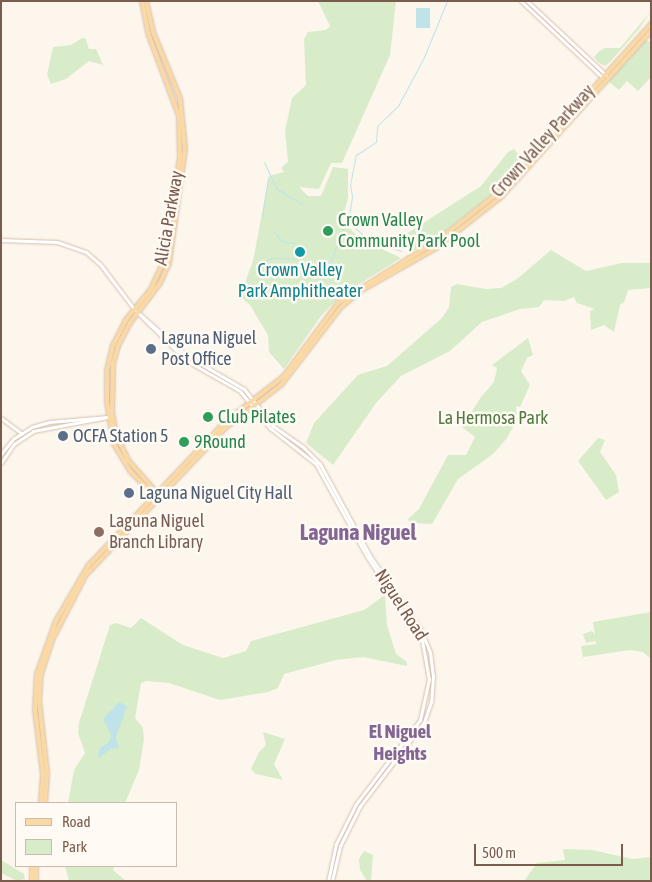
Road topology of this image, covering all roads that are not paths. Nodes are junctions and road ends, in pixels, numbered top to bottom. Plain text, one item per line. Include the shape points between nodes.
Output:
1 (521, 1) edge
2 (527, 1) edge
3 (145, 2) edge
4 (143, 9) junction
5 (148, 12) junction
6 (651, 24) edge
7 (651, 31) edge
8 (163, 57) junction
9 (160, 62) junction
10 (167, 65) junction
11 (605, 77) junction
12 (184, 160) junction
13 (177, 177) junction
14 (178, 197) junction
15 (1, 240) edge
16 (136, 311) junction
17 (113, 364) junction
18 (202, 366) junction
19 (107, 369) junction
20 (214, 372) junction
21 (207, 373) junction
22 (112, 377) junction
23 (253, 404) junction
24 (108, 417) junction
25 (1, 418) edge
26 (22, 435) junction
27 (288, 439) junction
28 (1, 454) edge
29 (126, 461) junction
30 (1, 463) edge
31 (157, 496) junction
32 (377, 566) junction
33 (86, 576) junction
34 (381, 579) junction
35 (73, 588) junction
36 (392, 588) junction
37 (69, 604) junction
38 (41, 802) edge
39 (45, 802) edge
40 (32, 867) edge
41 (36, 867) edge
42 (32, 881) edge
43 (36, 881) edge
44 (330, 881) edge

1 - 11 main road
2 - 11 main road
3 - 4 main road, Alicia Parkway
3 - 5 main road, Alicia Parkway
4 - 5 main road
4 - 9 main road, Alicia Parkway
5 - 8 main road, Alicia Parkway
6 - 11 main road, Crown Valley Parkway
7 - 11 main road, Crown Valley Parkway
8 - 9 main road
8 - 10 main road, Alicia Parkway
9 - 10 main road
9 - 13 main road, Alicia Parkway via 179,116
10 - 12 main road, Alicia Parkway via 184,115
11 - 23 main road, Crown Valley Parkway via 503,188 440,239 338,303 286,373
12 - 13 main road
12 - 14 main road, Alicia Parkway
13 - 14 main road
13 - 16 main road, Alicia Parkway via 161,269
14 - 16 main road, Alicia Parkway via 169,263 152,296
15 - 16 main road, Niguel Road via 56,242 77,248 100,264
16 - 17 main road, Alicia Parkway via 121,338
16 - 18 main road, Niguel Road
16 - 19 main road, Alicia Parkway via 117,336
16 - 21 main road, Niguel Road via 187,361
17 - 19 main road
17 - 22 main road, Alicia Parkway
18 - 20 main road, Niguel Road
18 - 21 main road
19 - 22 main road
19 - 24 main road, Alicia Parkway
20 - 21 main road
20 - 23 main road, Niguel Road via 234,381
21 - 23 main road, Niguel Road via 231,384
22 - 29 main road, Alicia Parkway via 113,420
23 - 27 main road, Niguel Road
23 - 31 main road, Crown Valley Parkway via 226,421
24 - 26 main road via 48,427
24 - 29 main road, Alicia Parkway via 114,444
25 - 26 main road
26 - 28 main road
26 - 30 main road
27 - 32 main road, Niguel Road via 320,464
27 - 34 main road, Niguel Road via 324,474
29 - 31 main road, Alicia Parkway
31 - 33 main road, Crown Valley Parkway
31 - 35 main road, Crown Valley Parkway via 93,559
32 - 34 main road
32 - 36 main road, Niguel Road
33 - 35 main road
33 - 37 main road, Crown Valley Parkway
34 - 36 main road
34 - 44 main road, Niguel Road via 422,640 428,663 427,700 414,730 348,818 336,844
35 - 37 main road
35 - 38 main road, Crown Valley Parkway via 46,643 37,674 35,710 43,774
36 - 44 main road, Niguel Road via 421,630 430,652 433,676 431,702 418,732 351,820
37 - 39 main road, Crown Valley Parkway via 48,649 40,683 47,766
40 - 42 main road
41 - 43 main road

